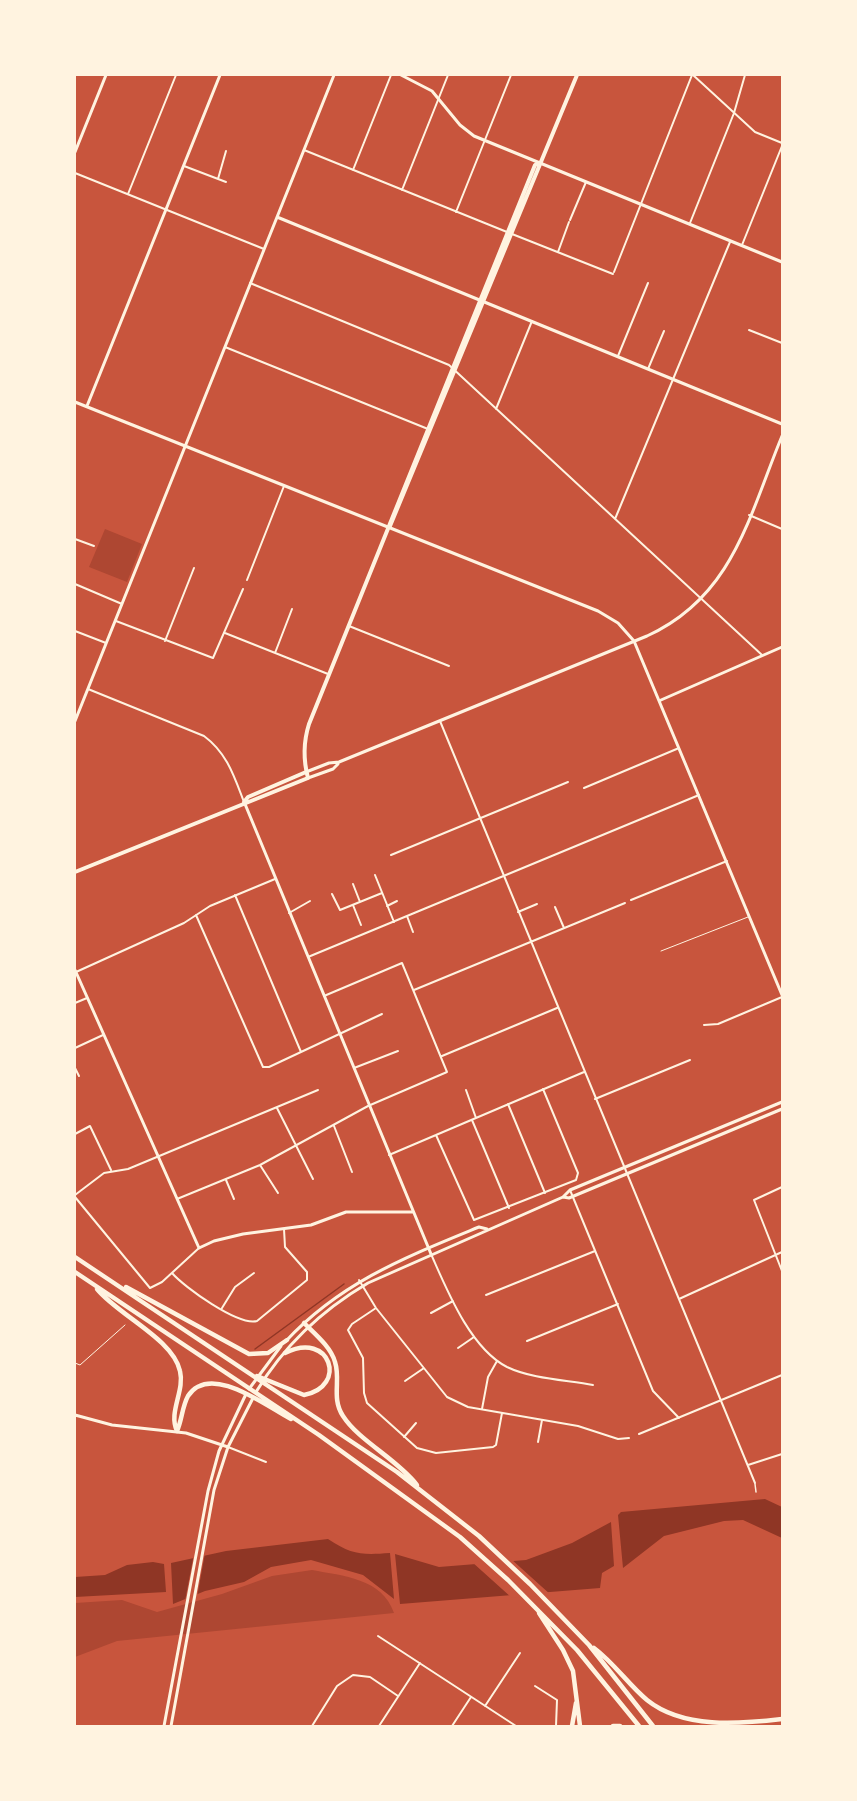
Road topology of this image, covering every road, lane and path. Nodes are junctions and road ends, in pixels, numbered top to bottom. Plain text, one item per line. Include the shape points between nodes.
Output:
1 (106, 75) edge
2 (176, 75) edge
3 (220, 75) edge
4 (334, 75) edge
5 (391, 75) edge
6 (401, 75) edge
7 (448, 75) edge
8 (511, 75) edge
9 (577, 75) edge
10 (693, 75) edge
11 (746, 75) edge
12 (439, 99) junction
13 (734, 114) junction
14 (485, 140) junction
15 (782, 145) edge
16 (303, 150) junction
17 (226, 151) dead end
18 (75, 152) edge
19 (541, 162) junction
20 (184, 166) junction
21 (353, 170) junction
22 (75, 172) edge
23 (218, 179) junction
24 (586, 181) junction
25 (226, 182) dead end
26 (402, 190) junction
27 (128, 194) junction
28 (641, 203) junction
29 (166, 210) junction
30 (456, 212) junction
31 (277, 217) junction
32 (690, 223) junction
33 (510, 234) junction
34 (730, 241) junction
35 (742, 245) junction
36 (264, 249) junction
37 (558, 252) junction
38 (782, 262) edge
39 (250, 283) junction
40 (648, 283) dead end
41 (483, 300) junction
42 (532, 321) junction
43 (749, 330) dead end
44 (664, 331) dead end
45 (782, 343) edge
46 (225, 347) junction
47 (618, 356) junction
48 (648, 369) junction
49 (454, 370) junction
50 (673, 379) junction
51 (75, 402) edge
52 (87, 406) junction
53 (496, 409) junction
54 (782, 424) edge
55 (429, 429) junction
56 (782, 436) edge
57 (185, 446) junction
58 (284, 486) junction
59 (749, 515) junction
60 (615, 519) junction
61 (389, 528) junction
62 (782, 529) edge
63 (75, 539) edge
64 (94, 546) dead end
65 (194, 568) dead end
66 (247, 580) dead end
67 (75, 584) edge
68 (243, 589) dead end
69 (702, 600) junction
70 (123, 604) junction
71 (292, 609) dead end
72 (116, 621) junction
73 (349, 626) junction
74 (75, 630) edge
75 (225, 633) junction
76 (165, 641) junction
77 (634, 641) junction
78 (107, 643) junction
79 (782, 647) edge
80 (275, 653) junction
81 (762, 656) junction
82 (449, 666) dead end
83 (329, 675) junction
84 (88, 689) junction
85 (661, 700) junction
86 (75, 721) edge
87 (440, 721) junction
88 (679, 748) junction
89 (339, 762) junction
90 (306, 772) junction
91 (308, 778) junction
92 (568, 782) dead end
93 (584, 788) dead end
94 (699, 795) junction
95 (244, 802) junction
96 (480, 819) junction
97 (391, 855) dead end
98 (727, 861) junction
99 (75, 872) edge
100 (375, 875) dead end
101 (503, 877) junction
102 (275, 879) junction
103 (353, 884) dead end
104 (382, 893) junction
105 (332, 894) dead end
106 (235, 895) junction
107 (631, 900) dead end
108 (310, 901) dead end
109 (397, 901) dead end
110 (360, 902) junction
111 (625, 903) dead end
112 (537, 904) dead end
113 (353, 905) junction
114 (387, 906) junction
115 (555, 907) dead end
116 (289, 912) junction
117 (518, 912) junction
118 (196, 915) junction
119 (407, 916) junction
120 (750, 916) junction
121 (393, 922) junction
122 (361, 925) dead end
123 (564, 928) junction
124 (413, 932) dead end
125 (530, 942) junction
126 (661, 951) dead end
127 (308, 957) junction
128 (75, 971) edge
129 (414, 990) junction
130 (324, 996) junction
131 (782, 996) edge
132 (87, 998) junction
133 (75, 1003) edge
134 (557, 1008) junction
135 (382, 1014) dead end
136 (704, 1025) dead end
137 (339, 1034) junction
138 (103, 1035) junction
139 (75, 1048) edge
140 (398, 1051) dead end
141 (301, 1052) junction
142 (442, 1056) junction
143 (690, 1060) dead end
144 (75, 1068) edge
145 (354, 1068) junction
146 (584, 1072) junction
147 (79, 1076) dead end
148 (543, 1089) junction
149 (318, 1090) dead end
150 (466, 1090) dead end
151 (596, 1099) junction
152 (782, 1102) edge
153 (508, 1104) junction
154 (368, 1106) junction
155 (277, 1108) junction
156 (782, 1109) edge
157 (476, 1118) junction
158 (472, 1120) junction
159 (334, 1126) junction
160 (75, 1134) edge
161 (436, 1135) junction
162 (296, 1146) junction
163 (389, 1155) junction
164 (158, 1157) junction
165 (260, 1165) junction
166 (624, 1168) junction
167 (111, 1170) junction
168 (352, 1172) dead end
169 (626, 1174) junction
170 (313, 1179) dead end
171 (226, 1180) junction
172 (782, 1186) edge
173 (570, 1190) junction
174 (278, 1193) dead end
175 (545, 1193) junction
176 (75, 1196) edge
177 (573, 1196) junction
178 (563, 1197) junction
179 (234, 1198) dead end
180 (177, 1199) junction
181 (509, 1208) junction
182 (413, 1212) junction
183 (284, 1229) junction
184 (487, 1229) junction
185 (199, 1248) junction
186 (429, 1249) junction
187 (596, 1251) junction
188 (782, 1252) edge
189 (431, 1254) junction
190 (775, 1255) junction
191 (75, 1257) edge
192 (782, 1271) edge
193 (75, 1272) edge
194 (97, 1272) junction
195 (172, 1273) junction
196 (254, 1273) dead end
197 (359, 1280) junction
198 (94, 1285) junction
199 (364, 1286) junction
200 (486, 1295) dead end
201 (679, 1299) junction
202 (453, 1301) junction
203 (618, 1304) junction
204 (222, 1308) junction
205 (376, 1308) junction
206 (431, 1313) dead end
207 (125, 1325) dead end
208 (306, 1325) junction
209 (474, 1337) junction
210 (287, 1340) junction
211 (526, 1341) dead end
212 (458, 1347) dead end
213 (285, 1353) junction
214 (497, 1361) junction
215 (75, 1363) edge
216 (424, 1368) junction
217 (782, 1375) edge
218 (405, 1382) dead end
219 (593, 1385) dead end
220 (275, 1387) junction
221 (721, 1400) junction
222 (265, 1402) junction
223 (482, 1409) junction
224 (502, 1413) junction
225 (75, 1415) edge
226 (679, 1418) junction
227 (543, 1420) junction
228 (416, 1423) dead end
229 (177, 1431) junction
230 (639, 1434) dead end
231 (404, 1437) junction
232 (630, 1438) dead end
233 (538, 1442) dead end
234 (222, 1444) junction
235 (228, 1447) junction
236 (782, 1454) edge
237 (266, 1462) dead end
238 (748, 1466) junction
239 (755, 1483) joint
240 (420, 1489) junction
241 (756, 1491) dead end
242 (537, 1609) junction
243 (378, 1636) dead end
244 (587, 1644) junction
245 (520, 1653) dead end
246 (420, 1663) junction
247 (535, 1686) dead end
248 (577, 1694) junction
249 (398, 1695) junction
250 (471, 1697) junction
251 (485, 1706) junction
252 (782, 1719) edge
253 (757, 1721) junction
254 (164, 1726) edge
255 (171, 1726) edge
256 (312, 1726) edge
257 (379, 1726) edge
258 (452, 1726) edge
259 (516, 1726) edge
260 (556, 1726) edge
261 (572, 1726) edge
262 (579, 1726) edge
263 (613, 1726) edge
264 (620, 1726) edge
265 (639, 1726) edge
266 (653, 1726) edge
267 (721, 1726) edge

1 - 18 street
2 - 27 street
3 - 20 street
4 - 16 street
5 - 21 street
6 - 12 street via 425,86
7 - 12 street
8 - 14 street
9 - 19 main road
10 - 13 street
10 - 28 street
11 - 13 street
12 - 14 street via 460,125
12 - 26 street
13 - 15 street via 758,134
13 - 32 street
14 - 19 street
14 - 30 street
15 - 35 street
16 - 21 street
16 - 31 street
17 - 23 street
19 - 24 street
19 - 33 main road via 536,165
20 - 23 street
20 - 29 street
21 - 26 street
22 - 27 street
23 - 25 street
24 - 28 street
24 - 37 street
26 - 30 street
27 - 29 street
28 - 32 street
28 - 37 street via 614,273
29 - 36 street
29 - 52 street
30 - 33 street
31 - 36 street
31 - 41 street
32 - 34 street
33 - 37 street
33 - 41 main road
34 - 35 street
34 - 50 street
35 - 38 street
36 - 39 street
39 - 46 street
39 - 49 street via 429,355
40 - 47 street
41 - 42 street
41 - 49 main road
42 - 47 street
42 - 53 street
43 - 45 street
44 - 48 street
46 - 55 street
46 - 57 street
47 - 48 street
48 - 50 street
49 - 53 street
49 - 55 main road
50 - 54 street
50 - 60 street
51 - 52 street
52 - 57 street
53 - 60 street
55 - 61 main road
56 - 59 street
57 - 58 street
57 - 70 street
58 - 61 street
58 - 66 street
59 - 62 street
59 - 69 street via 722,575
60 - 69 street
61 - 73 main road
61 - 77 street via 598,611 618,623
63 - 64 street
65 - 76 street
67 - 70 street
68 - 75 street
69 - 77 street via 670,624
69 - 81 street
70 - 72 street
71 - 80 street
72 - 76 street
72 - 78 street
73 - 82 street
73 - 83 main road
74 - 78 street
75 - 76 street via 213,658
75 - 80 street
77 - 85 street
77 - 87 street
78 - 84 street
79 - 81 street
80 - 83 street
81 - 85 street
83 - 90 main road via 305,735
84 - 86 street
84 - 95 street via 204,736 218,746
85 - 88 street
87 - 89 street
87 - 96 street
88 - 93 street
88 - 94 street
89 - 90 street
89 - 91 street via 333,769
90 - 91 main road
90 - 95 main road
91 - 95 main road via 251,803
92 - 96 street
94 - 98 street
94 - 101 street
95 - 99 main road
95 - 102 street
96 - 97 street
96 - 101 street
98 - 107 street
98 - 120 street
100 - 104 street
101 - 117 street
101 - 119 street
102 - 106 street
102 - 116 street
103 - 110 street
104 - 110 street
104 - 114 street
105 - 113 street via 340,910
106 - 118 street
106 - 141 street
108 - 116 street
109 - 114 street
110 - 113 street
111 - 123 street
112 - 117 street
113 - 122 street
114 - 121 street
115 - 123 street
116 - 127 street
117 - 125 street
118 - 128 street
118 - 141 street via 263,1067
119 - 121 street
119 - 124 street
120 - 126 lane
120 - 131 street
121 - 127 street
123 - 125 street
125 - 129 street
125 - 134 street
127 - 130 street
128 - 132 street
129 - 130 street via 402,963
129 - 142 street
130 - 137 street
131 - 136 street via 718,1024
132 - 133 street
132 - 138 street
134 - 142 street
134 - 146 street
135 - 137 street
137 - 141 street
137 - 145 street
138 - 139 street
138 - 164 street
140 - 145 street
142 - 154 street via 447,1072
143 - 151 street
144 - 147 street
145 - 154 street
146 - 148 street
146 - 151 street
148 - 153 street
148 - 175 street via 579,1176
149 - 155 street
150 - 157 street
151 - 166 street
152 - 166 street
153 - 157 street
153 - 175 street
154 - 159 street
154 - 163 street
155 - 162 street
155 - 164 street
156 - 169 street
157 - 158 street
158 - 161 street
158 - 181 street
159 - 162 street
159 - 168 street
160 - 167 street via 90,1126
161 - 163 street
161 - 181 street via 474,1220
162 - 165 street
162 - 170 street
163 - 182 street
164 - 167 street via 128,1169
164 - 180 street
165 - 171 street
165 - 174 street
166 - 169 street
166 - 173 street
167 - 176 street
169 - 177 street
169 - 201 street
171 - 179 street
171 - 180 street
172 - 190 street via 754,1198
173 - 177 street
173 - 178 street
175 - 181 street
176 - 195 street via 143,1283 153,1288
177 - 178 street
177 - 187 street
178 - 184 street
180 - 185 street
182 - 183 street via 346,1212 311,1225
182 - 186 street
183 - 185 street via 243,1234
183 - 204 street via 288,1253 307,1272 306,1282 257,1321 248,1322
184 - 186 street via 479,1227
184 - 189 street
185 - 195 street
186 - 189 street
186 - 197 street
187 - 200 street
187 - 203 street
188 - 190 street
189 - 199 street
189 - 202 street
190 - 192 street
190 - 201 street
191 - 194 highway
193 - 198 highway
194 - 210 highway via 249,1354 268,1353
194 - 220 highway
195 - 204 street via 187,1289
196 - 204 street via 232,1291
197 - 199 street
197 - 208 street
198 - 222 highway
198 - 229 highway via 105,1300 165,1347 177,1362 181,1372 173,1423
199 - 205 street
199 - 208 street
201 - 221 street
202 - 206 street
202 - 209 street
203 - 211 street
203 - 226 street via 653,1391
205 - 216 street
205 - 231 street via 348,1330 363,1358 367,1404
207 - 215 lane via 80,1365
208 - 210 street
208 - 213 street
208 - 240 highway via 333,1356 336,1398 344,1417 407,1472
209 - 212 street
209 - 214 street
210 - 234 street via 253,1383
213 - 220 highway via 297,1347 314,1347 328,1361 329,1376 320,1390 304,1395
213 - 235 street via 255,1394
214 - 219 street via 522,1372
214 - 223 street via 488,1377
216 - 218 street
216 - 223 street via 453,1401
217 - 221 street
220 - 240 highway
221 - 226 street
221 - 238 street
222 - 229 highway via 217,1382 198,1386 187,1398
222 - 242 highway via 319,1435 437,1520 482,1556
223 - 224 street
224 - 227 street
224 - 231 street via 493,1447 430,1452 417,1448
225 - 229 street via 112,1425
226 - 230 street
227 - 232 street via 618,1439
227 - 233 street
228 - 231 street
229 - 234 street
234 - 235 street
234 - 254 street via 208,1491
235 - 237 street
235 - 255 street via 214,1490
236 - 238 street
238 - 239 street
239 - 241 street
240 - 244 highway via 512,1566
242 - 248 highway via 573,1671
242 - 265 highway via 578,1651
243 - 246 street
244 - 253 highway via 663,1710 702,1721
244 - 266 highway
245 - 251 street
246 - 249 street
246 - 250 street
247 - 260 street via 558,1700
248 - 261 highway
248 - 262 highway
249 - 256 street via 370,1677 353,1675 337,1686
249 - 257 street
250 - 251 street
250 - 258 street
251 - 259 street
252 - 253 highway
253 - 267 highway
263 - 264 highway

